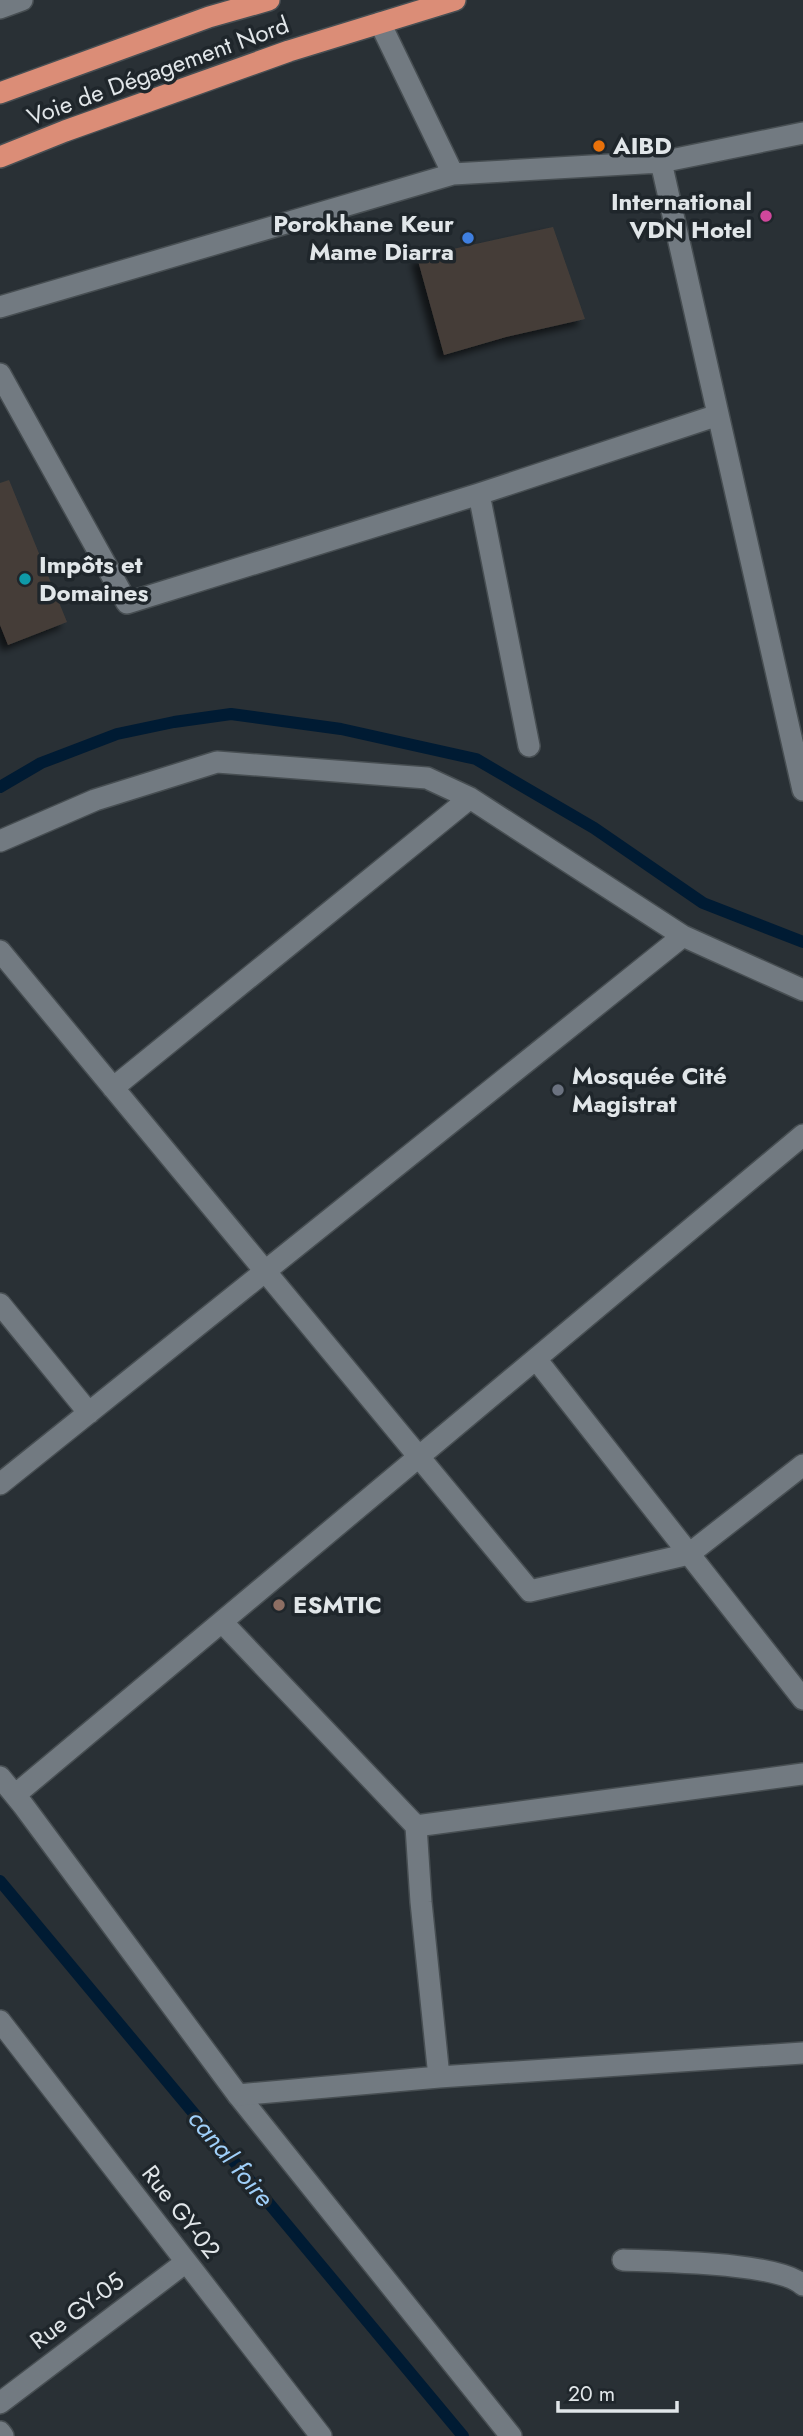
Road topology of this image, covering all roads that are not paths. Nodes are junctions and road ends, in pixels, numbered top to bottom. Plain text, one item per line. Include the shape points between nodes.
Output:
1 (22, 0) edge
2 (269, 0) edge
3 (455, 0) edge
4 (0, 8) edge
5 (380, 23) junction
6 (0, 93) edge
7 (803, 133) edge
8 (0, 157) edge
9 (661, 162) junction
10 (453, 174) junction
11 (0, 307) edge
12 (0, 374) edge
13 (718, 415) junction
14 (479, 494) junction
15 (529, 746) dead end
16 (803, 790) edge
17 (470, 798) junction
18 (0, 841) edge
19 (683, 936) junction
20 (0, 951) edge
21 (803, 990) edge
22 (113, 1087) junction
23 (803, 1135) edge
24 (265, 1272) junction
25 (0, 1304) edge
26 (536, 1359) junction
27 (89, 1413) junction
28 (419, 1457) junction
29 (803, 1465) edge
30 (0, 1484) edge
31 (690, 1554) junction
32 (222, 1622) junction
33 (803, 1699) edge
34 (803, 1774) edge
35 (0, 1777) edge
36 (15, 1796) junction
37 (416, 1826) junction
38 (0, 2021) edge
39 (803, 2053) edge
40 (439, 2077) junction
41 (238, 2095) junction
42 (623, 2260) dead end
43 (186, 2262) junction
44 (803, 2285) edge
45 (0, 2403) edge
46 (0, 2432) edge
47 (4, 2436) edge
48 (321, 2436) edge
49 (511, 2436) edge

1 - 4 street
2 - 6 highway, Voie de Dégagement Nord via 209,17
3 - 5 highway, Voie de Dégagement Nord
5 - 8 highway, Voie de Dégagement Nord via 289,51
5 - 10 street
7 - 9 street
9 - 10 street
9 - 13 street
10 - 11 street
12 - 14 street via 127,603
13 - 14 street
13 - 16 street
14 - 15 street
17 - 18 street via 427,778 217,762 95,800
17 - 19 street
17 - 22 street
19 - 21 street
19 - 24 street
20 - 22 street
22 - 24 street
23 - 26 street
24 - 27 street
24 - 28 street
25 - 27 street
26 - 28 street
26 - 31 street
27 - 30 street
28 - 31 street via 530,1591
28 - 32 street
29 - 31 street
31 - 33 street
32 - 36 street
32 - 37 street
34 - 37 street
35 - 36 street
36 - 41 street
37 - 40 street
38 - 43 street, Rue GY-02
39 - 40 street
40 - 41 street
41 - 49 street
42 - 44 street via 764,2269
43 - 45 street, Rue GY-05
43 - 48 street, Rue GY-02
46 - 47 street

